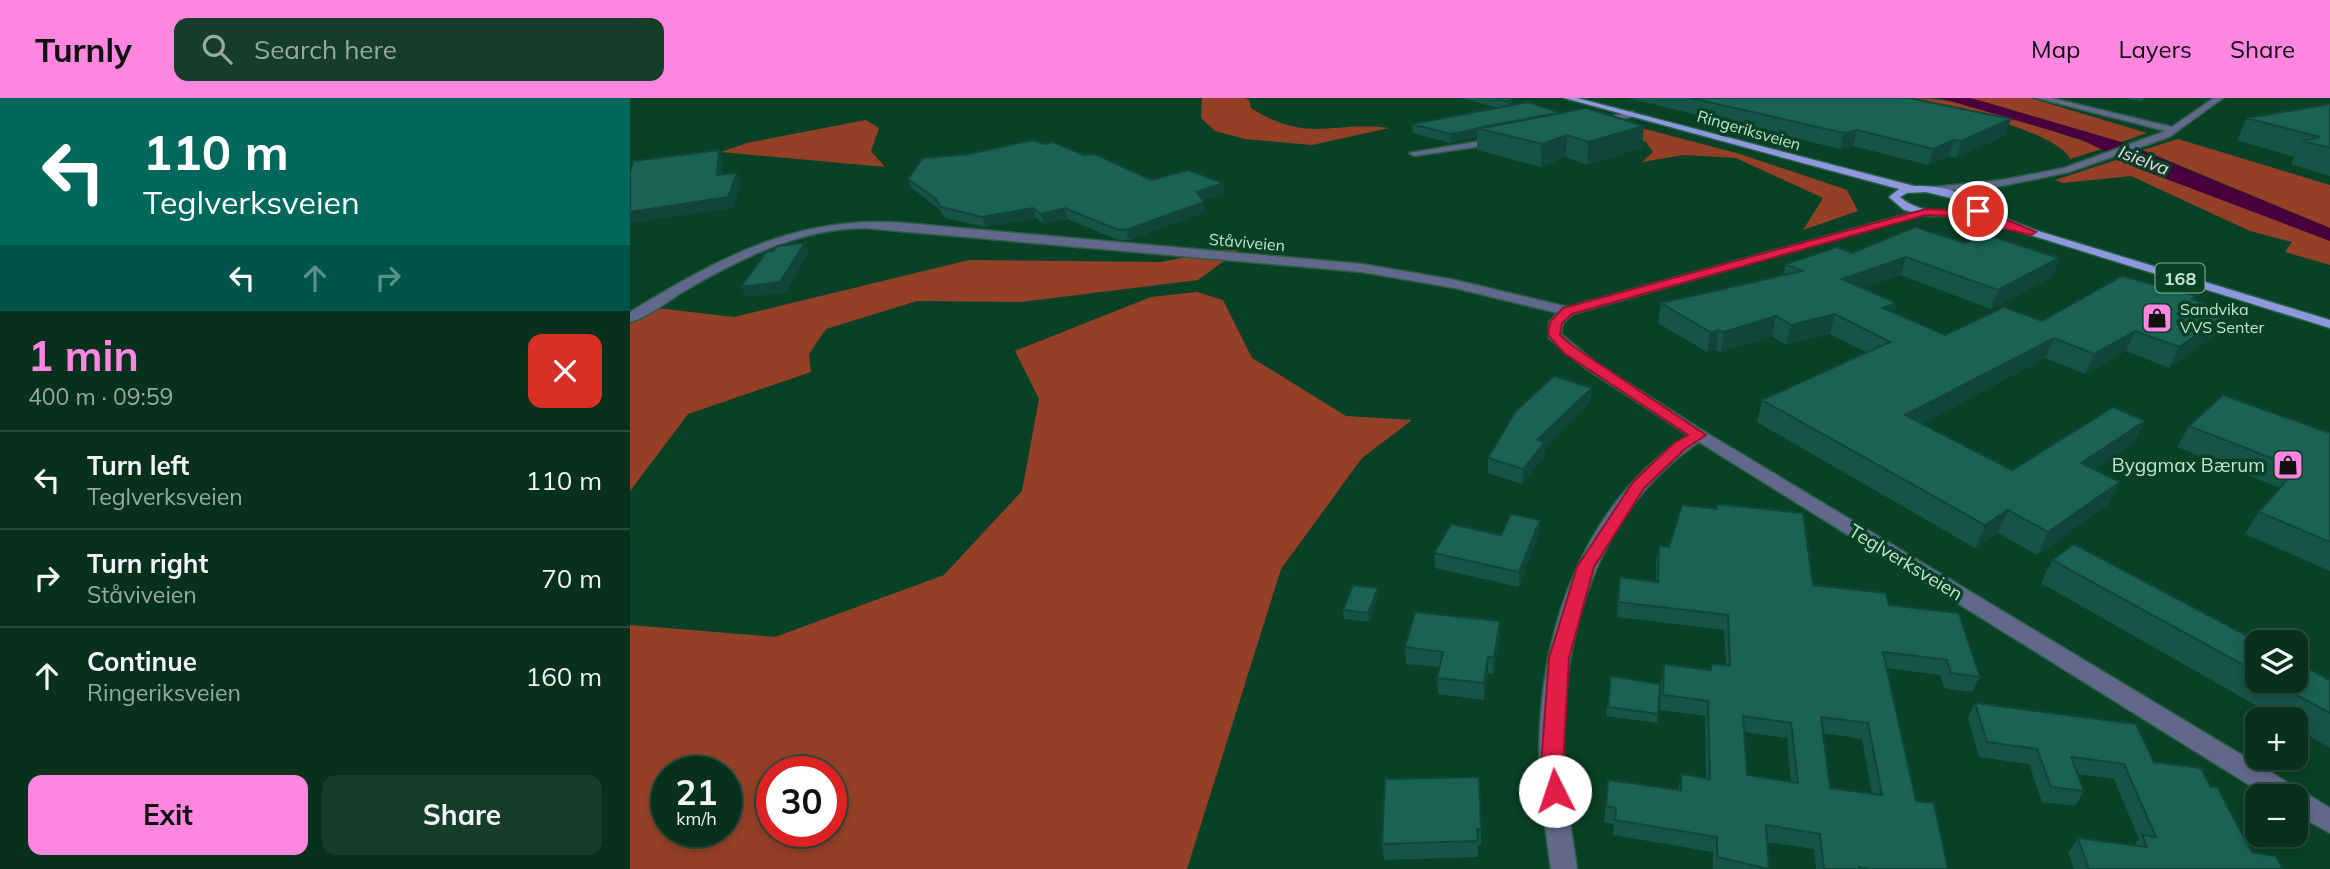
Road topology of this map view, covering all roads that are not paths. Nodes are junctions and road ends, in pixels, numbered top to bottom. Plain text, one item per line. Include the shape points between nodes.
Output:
1 (1568, 98) edge
2 (2041, 98) edge
3 (2219, 98) edge
4 (1632, 114) junction
5 (1582, 124) edge
6 (2174, 130) junction
7 (1506, 139) edge
8 (1414, 153) dead end
9 (1839, 172) junction
10 (2002, 184) junction
11 (1912, 189) junction
12 (1934, 190) junction
13 (1897, 198) junction
14 (1963, 202) junction
15 (1926, 212) junction
16 (1949, 213) junction
17 (1868, 225) junction
18 (2031, 232) junction
19 (1568, 311) junction
20 (630, 318) edge
21 (2330, 324) edge
22 (1699, 435) junction
23 (2268, 784) edge
24 (2308, 808) edge
25 (2330, 822) edge
26 (1564, 869) edge

1 - 4 main road, Ringeriksveien / 168
2 - 6 street
3 - 6 street
4 - 5 street
4 - 9 main road, Ringeriksveien / 168
6 - 10 street via 2082,164
7 - 8 street
9 - 11 main road, Ringeriksveien / 168
9 - 13 main road, Ringeriksveien / 168
10 - 12 street
10 - 14 street
11 - 12 main road, 168
11 - 13 main road, 168
12 - 14 main road, 168
13 - 15 main road, 168
13 - 17 street, Ståviveien
14 - 16 main road, 168
14 - 18 main road, 168
15 - 16 main road, 168
15 - 17 street, Ståviveien
16 - 18 main road, 168
17 - 19 street, Ståviveien via 1808,246
18 - 21 main road, 168
19 - 20 street, Ståviveien via 1362,268 870,224 826,227 773,243
19 - 22 street, Teglverksveien via 1556,322 1554,335 1560,343
22 - 23 street, Teglverksveien
22 - 26 street via 1670,454 1638,485 1586,567 1559,658 1552,765
24 - 25 street

